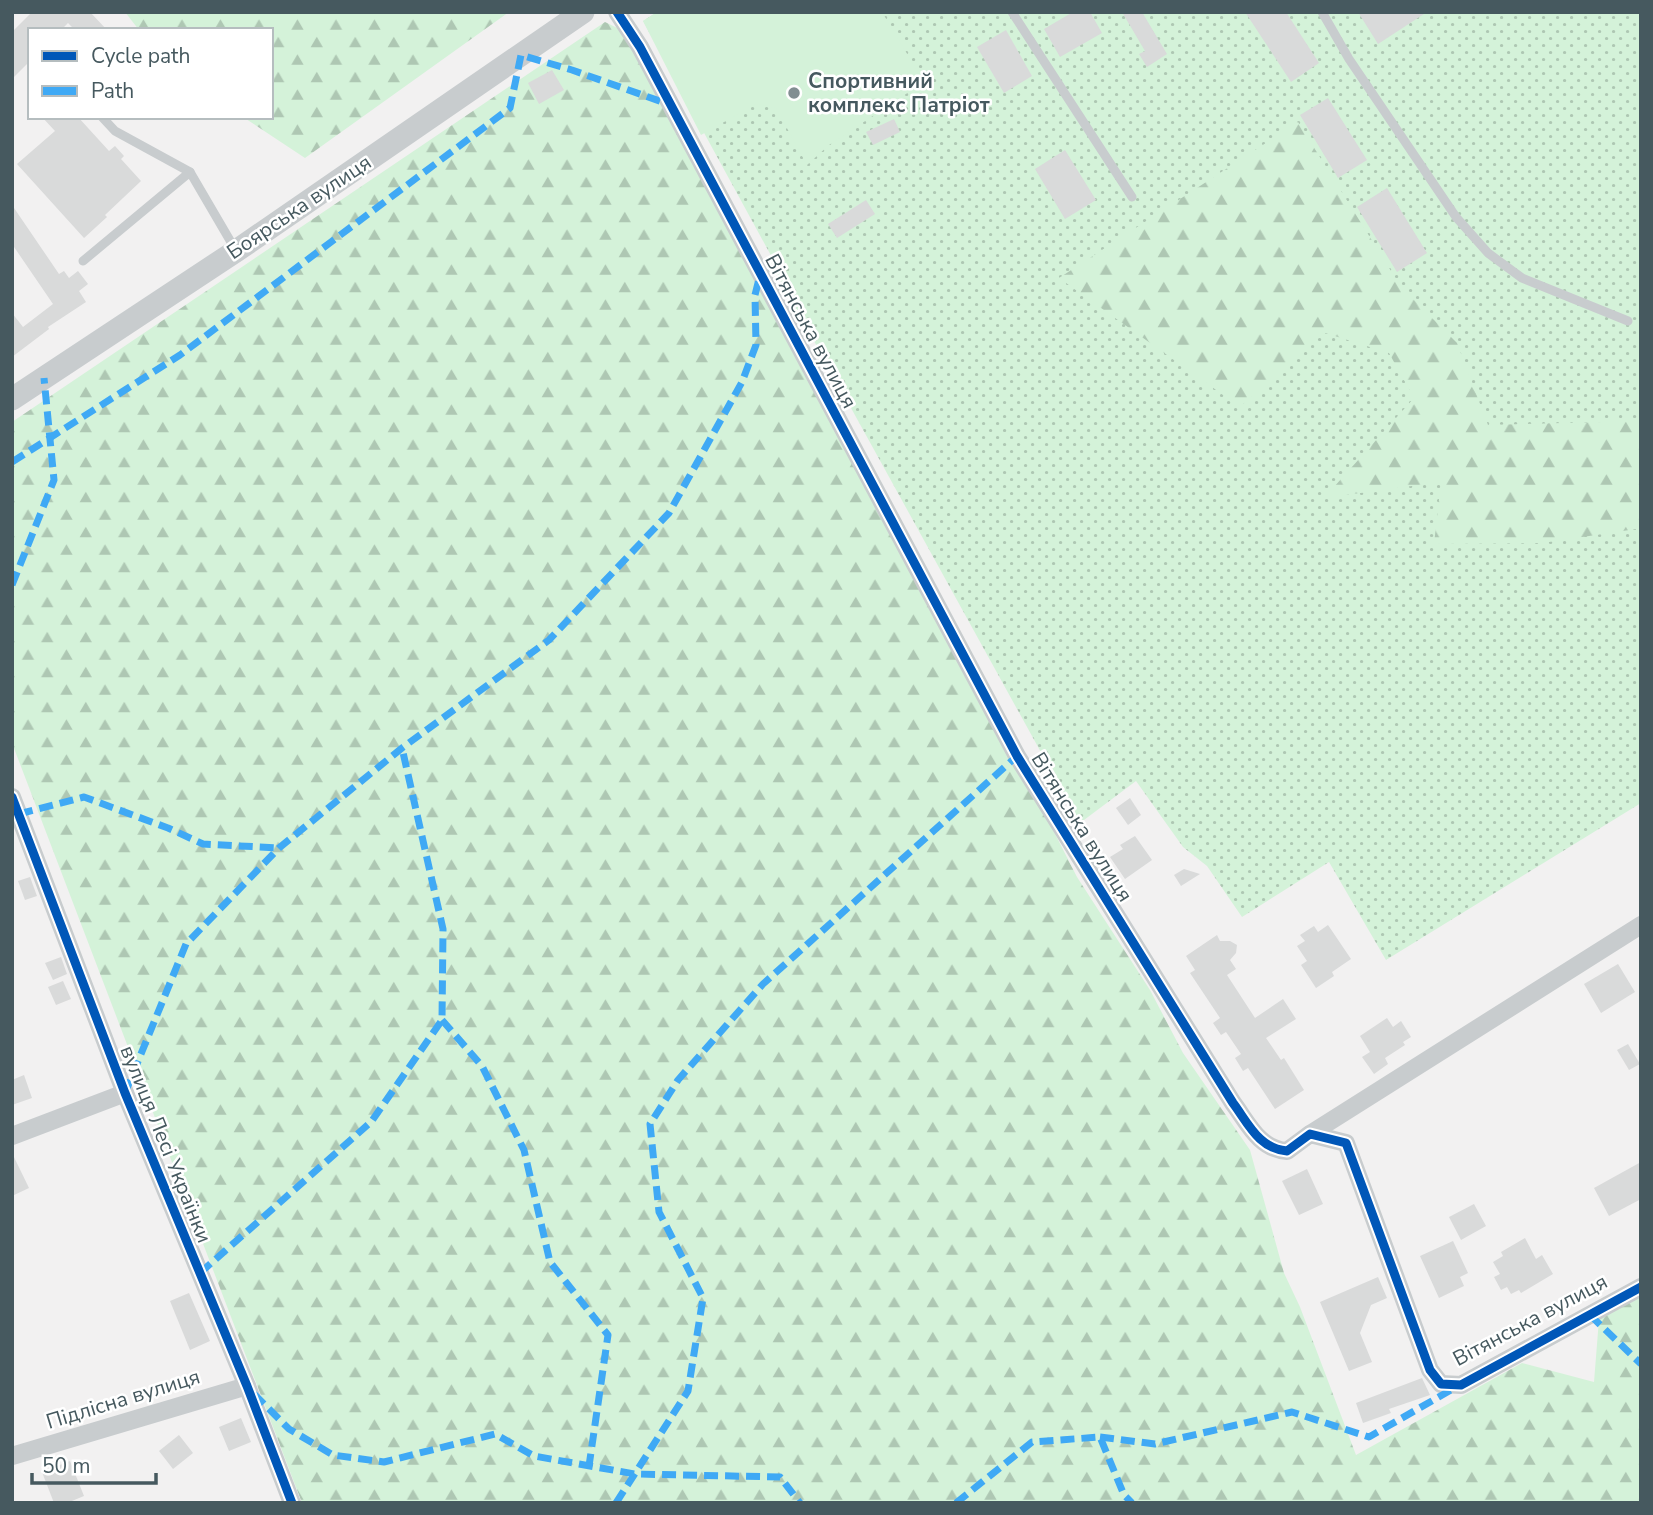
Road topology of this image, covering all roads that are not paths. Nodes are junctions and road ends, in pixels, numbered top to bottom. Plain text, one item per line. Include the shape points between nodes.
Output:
1 (583, 12) edge
2 (617, 12) edge
3 (1012, 12) edge
4 (1322, 12) edge
5 (104, 119) edge
6 (190, 172) junction
7 (1132, 197) dead end
8 (236, 251) junction
9 (83, 261) dead end
10 (1628, 321) dead end
11 (12, 399) edge
12 (12, 797) edge
13 (1641, 925) edge
14 (125, 1093) junction
15 (1310, 1133) junction
16 (12, 1136) edge
17 (1641, 1287) edge
18 (247, 1386) junction
19 (12, 1456) edge
20 (292, 1503) edge

1 - 8 street, Боярська вулиця
2 - 15 street, Вітянська вулиця via 1017,757 1261,1142 1287,1151
3 - 7 lane
4 - 10 lane via 1456,217 1488,253 1522,278
5 - 6 lane via 115,131
6 - 8 lane
6 - 9 lane
8 - 11 street, Боярська вулиця
12 - 14 street, вулиця Лесі Українки
13 - 15 street, Вітянська вулиця
14 - 16 street
14 - 18 street, вулиця Лесі Українки
15 - 17 street, Вітянська вулиця via 1346,1143 1430,1370 1441,1384 1461,1385
18 - 19 street, Підлісна вулиця
18 - 20 street, вулиця Лесі Українки

